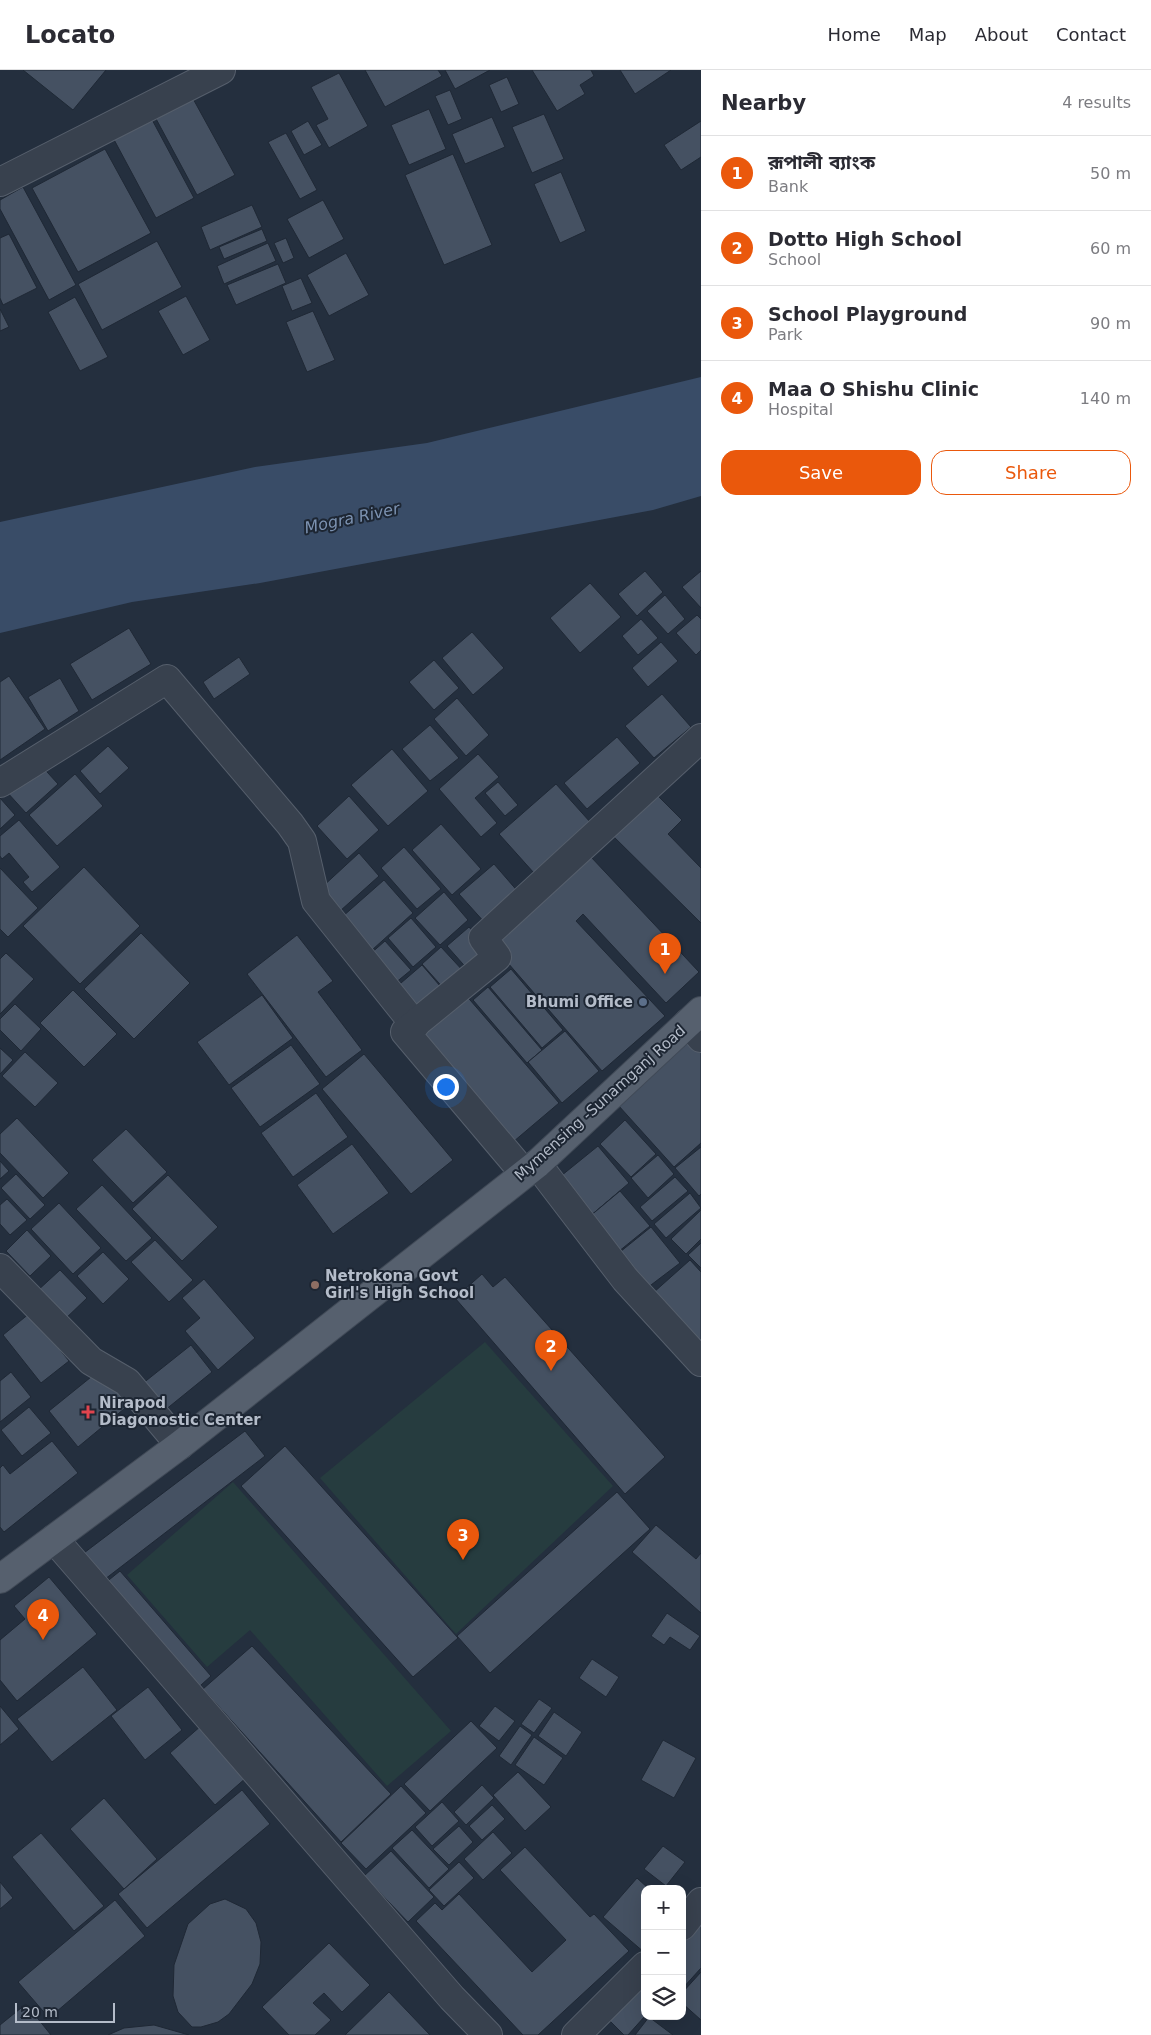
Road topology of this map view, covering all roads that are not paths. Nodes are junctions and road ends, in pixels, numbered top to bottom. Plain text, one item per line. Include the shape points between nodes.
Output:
1 (221, 70) edge
2 (0, 182) edge
3 (701, 738) edge
4 (0, 783) edge
5 (697, 1024) edge
6 (415, 1025) junction
7 (530, 1168) junction
8 (0, 1268) edge
9 (701, 1362) edge
10 (180, 1444) junction
11 (54, 1539) junction
12 (0, 1580) edge
13 (701, 1902) edge
14 (686, 1921) edge
15 (641, 1970) edge
16 (488, 2035) edge
17 (576, 2035) edge

1 - 2 street
3 - 6 street via 483,938 497,957
4 - 6 street via 167,679 290,824 302,841 316,901
5 - 7 main road, Mymensing -Sunamganj Road
6 - 7 street via 405,1032
7 - 9 street
7 - 10 main road, Mymensing -Sunamganj Road
8 - 10 street via 91,1361 127,1382
10 - 11 main road, Mymensing -Sunamganj Road
11 - 12 main road, Mymensing -Sunamganj Road
11 - 16 street via 452,1998
13 - 14 street
15 - 17 street

